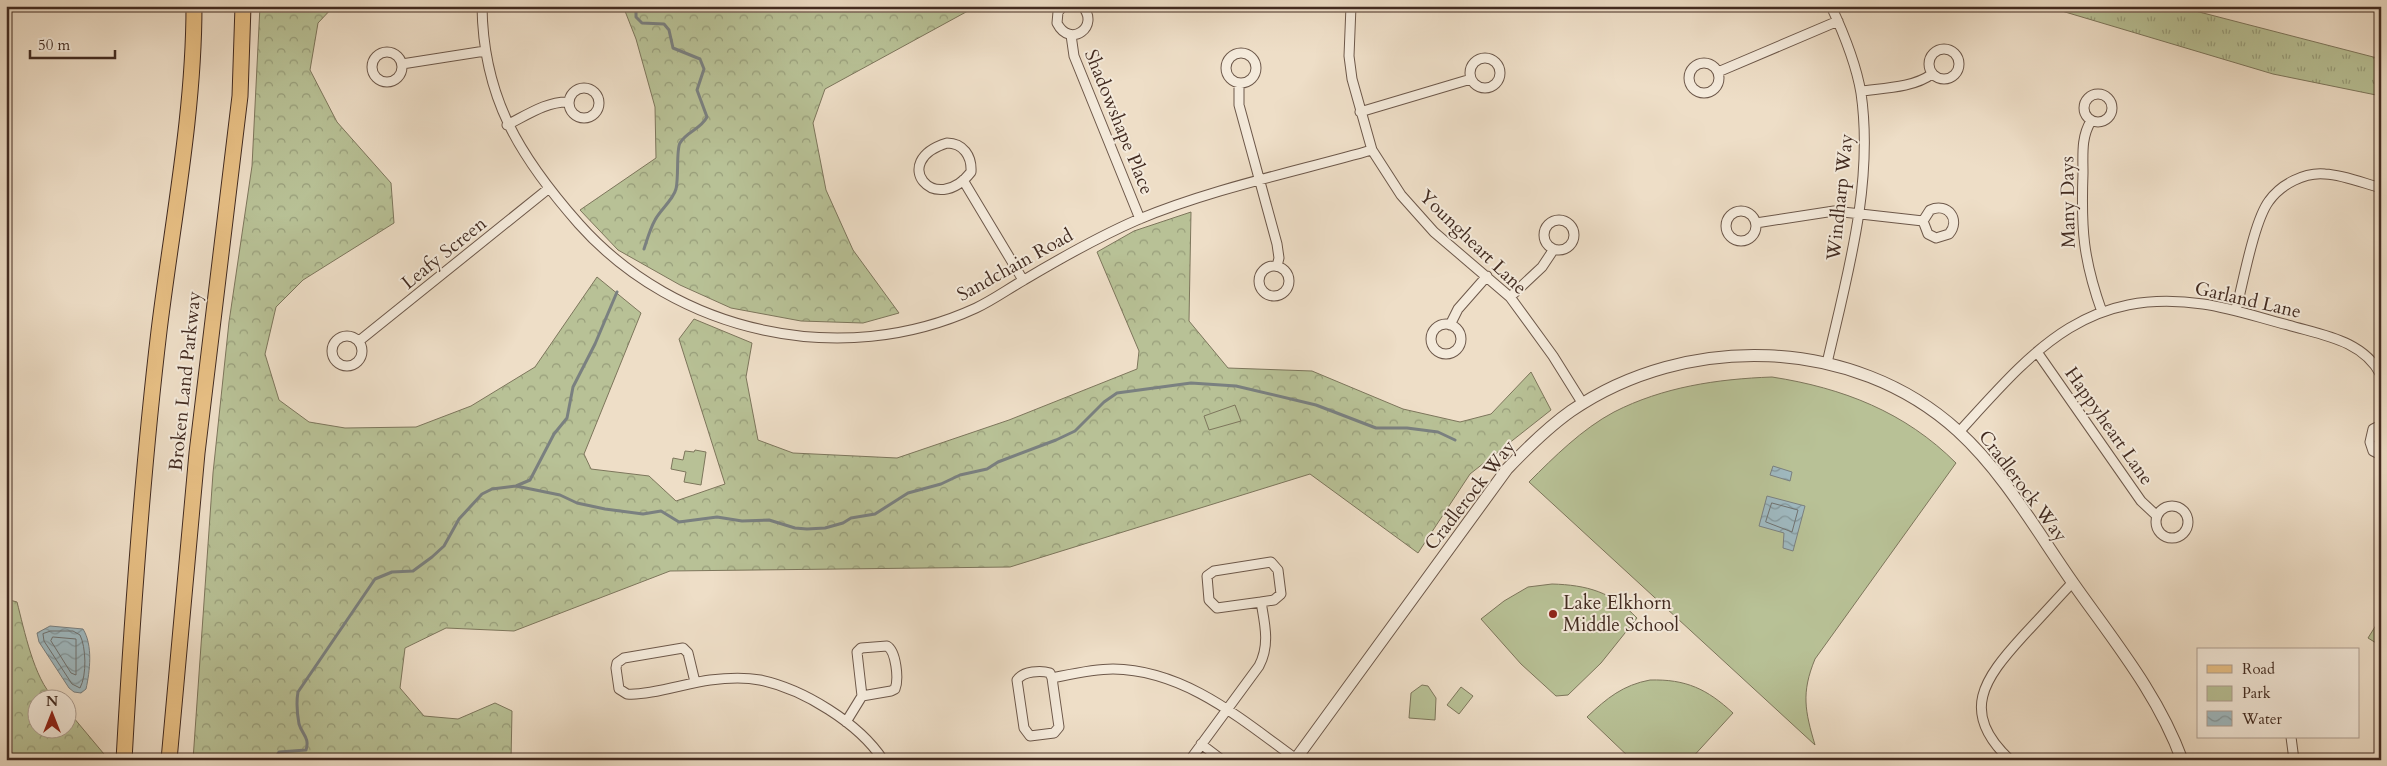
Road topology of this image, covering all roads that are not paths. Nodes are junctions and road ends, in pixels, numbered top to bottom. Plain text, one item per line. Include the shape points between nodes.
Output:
1 (194, 6) edge
2 (243, 6) edge
3 (482, 6) edge
4 (1063, 6) edge
5 (1082, 6) edge
6 (1351, 6) edge
7 (1832, 6) edge
8 (1838, 21) junction
9 (1071, 35) junction
10 (485, 51) junction
11 (402, 64) dead end
12 (1718, 72) dead end
13 (1932, 74) dead end
14 (1471, 79) dead end
15 (1239, 84) dead end
16 (1861, 92) junction
17 (568, 102) dead end
18 (1360, 112) junction
19 (2090, 121) dead end
20 (507, 125) junction
21 (1372, 150) junction
22 (964, 180) junction
23 (1260, 181) junction
24 (2381, 188) edge
25 (548, 189) junction
26 (1858, 213) junction
27 (1140, 219) junction
28 (1923, 221) dead end
29 (1756, 223) dead end
30 (1554, 249) dead end
31 (1277, 266) dead end
32 (1487, 276) junction
33 (1023, 280) junction
34 (1510, 297) junction
35 (2236, 310) junction
36 (2102, 312) junction
37 (1450, 325) dead end
38 (360, 342) dead end
39 (2037, 352) junction
40 (1827, 363) junction
41 (2381, 375) edge
42 (1584, 404) junction
43 (2381, 425) edge
44 (1959, 432) junction
45 (2381, 455) edge
46 (2157, 516) dead end
47 (2073, 582) junction
48 (1261, 602) junction
49 (1052, 678) junction
50 (695, 682) junction
51 (862, 696) junction
52 (1227, 710) junction
53 (846, 722) junction
54 (2291, 738) edge
55 (1202, 744) junction
56 (1295, 759) edge
57 (124, 760) edge
58 (169, 760) edge
59 (883, 760) edge
60 (1190, 760) edge
61 (1222, 760) edge
62 (2010, 760) edge
63 (2182, 760) edge
64 (2294, 760) edge

1 - 57 main road, Broken Land Parkway via 190,90 154,377 138,539
2 - 58 main road, Broken Land Parkway via 240,96 196,462
3 - 10 street, Sandchain Road
4 - 9 street, Shadowshape Place via 1058,12 1057,23 1060,29
5 - 9 street, Shadowshape Place via 1088,23 1082,32
6 - 18 street, Youngheart Lane via 1349,56
7 - 8 street, Windharp Way
8 - 12 street
8 - 16 street, Windharp Way
9 - 27 street, Shadowshape Place via 1074,56
10 - 11 street
10 - 20 street, Sandchain Road via 497,102
13 - 16 street via 1915,82
14 - 18 street
15 - 23 street via 1239,105
16 - 26 street, Windharp Way via 1863,140
17 - 20 street via 548,104
18 - 21 street, Youngheart Lane
19 - 36 street, Many Days via 2084,138 2081,223 2086,258
20 - 25 street, Sandchain Road
21 - 23 street, Sandchain Road
21 - 32 street, Youngheart Lane via 1417,214
22 - 22 street via 971,172 970,159 956,144 940,145 921,160 920,176 930,188 942,190
22 - 33 street
23 - 27 street, Sandchain Road
23 - 31 street via 1277,244
24 - 35 street via 2339,176 2316,174 2295,180 2276,193 2263,210
25 - 33 street, Sandchain Road via 587,234 654,287 715,317 768,332 851,338 902,332 975,309
25 - 38 street, Leafy Screen
26 - 28 street
26 - 29 street via 1822,212
26 - 40 street, Windharp Way
27 - 33 street, Sandchain Road via 1100,236
30 - 34 street via 1542,267
32 - 34 street, Youngheart Lane
32 - 37 street via 1458,309
34 - 42 street, Youngheart Lane
35 - 36 street, Garland Lane via 2162,301
35 - 41 street, Garland Lane via 2350,344 2369,357
36 - 39 street, Garland Lane via 2055,336
39 - 44 street, Garland Lane via 2021,364
39 - 46 street, Happyheart Lane via 2141,501
40 - 42 street, Cradlerock Way via 1751,354 1700,360 1650,373
40 - 44 street, Cradlerock Way via 1908,396
42 - 56 street, Cradlerock Way via 1542,434 1507,469
43 - 45 street via 2373,429 2370,442 2373,451
44 - 47 street, Cradlerock Way via 2009,489
47 - 62 street via 1996,666 1985,685 1981,713 1985,726 1997,748
47 - 63 street, Cradlerock Way via 2143,682 2168,726
48 - 48 street via 1222,609 1212,606 1207,576 1214,570 1272,562 1278,570 1281,594 1274,600
48 - 52 street via 1266,629 1264,656
49 - 49 street via 1060,727 1054,734 1030,736 1024,728 1017,680 1023,674 1043,671 1050,673
49 - 52 street via 1112,669 1145,673 1183,684
50 - 50 street via 627,694 619,689 617,662 683,648 688,653
50 - 53 street via 742,678 768,682 795,693
51 - 51 street via 856,652 861,648 887,646 892,652 897,681 895,689
51 - 53 street
52 - 55 street
52 - 56 street
53 - 59 street via 867,739
54 - 64 street
55 - 60 street
55 - 61 street

